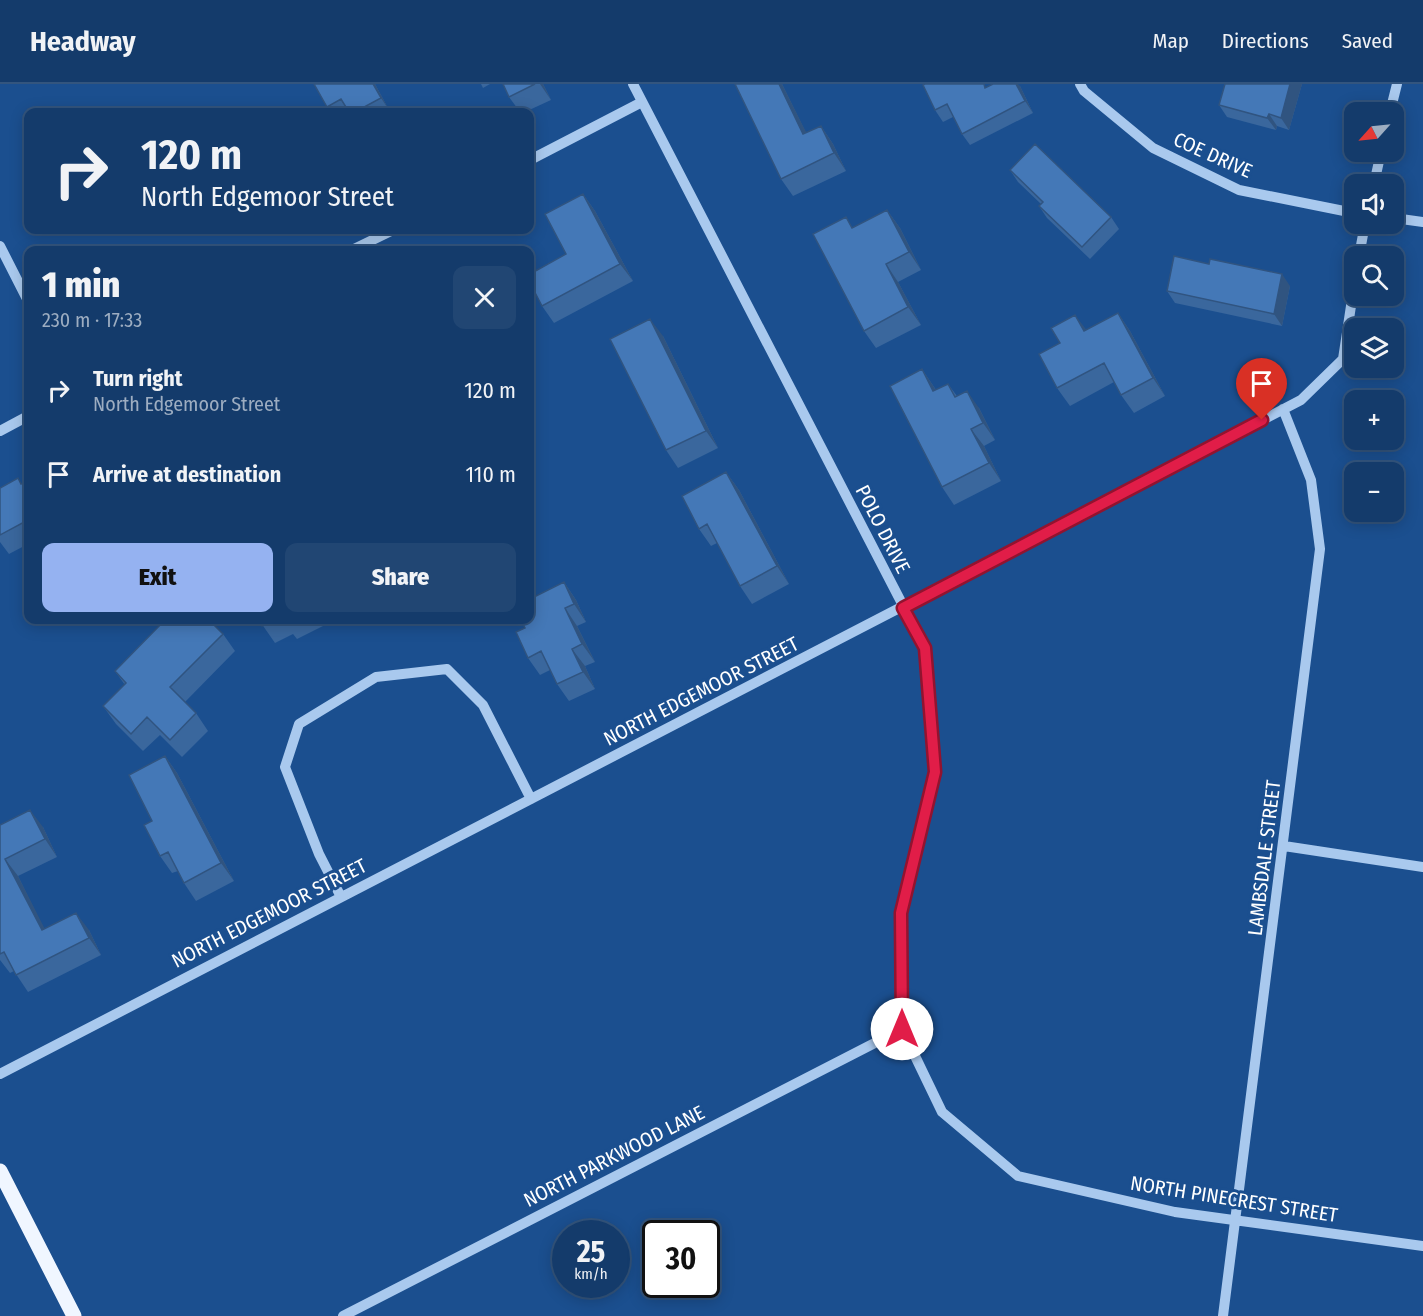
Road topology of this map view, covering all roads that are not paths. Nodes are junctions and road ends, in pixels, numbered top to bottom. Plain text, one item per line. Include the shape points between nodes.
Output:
1 (633, 84) edge
2 (1080, 84) edge
3 (1397, 84) edge
4 (642, 102) junction
5 (1392, 102) edge
6 (534, 158) edge
7 (1344, 211) edge
8 (1404, 219) edge
9 (1423, 222) edge
10 (385, 234) edge
11 (0, 246) edge
12 (360, 246) edge
13 (24, 293) edge
14 (1351, 306) edge
15 (1283, 409) junction
16 (24, 418) edge
17 (0, 431) edge
18 (903, 608) junction
19 (531, 799) junction
20 (1284, 846) junction
21 (1423, 867) edge
22 (341, 897) junction
23 (902, 1029) junction
24 (0, 1074) edge
25 (0, 1171) edge
26 (1236, 1220) junction
27 (1423, 1246) edge
28 (74, 1316) edge
29 (343, 1316) edge
30 (1223, 1316) edge

1 - 4 street, POLO DRIVE
2 - 7 street, COE DRIVE via 1153,148 1239,190
3 - 5 street
4 - 6 street
4 - 18 street, POLO DRIVE
8 - 9 street
10 - 12 street
11 - 13 street
14 - 15 street, NORTH EDGEMOOR STREET via 1343,359 1300,400
15 - 18 street, NORTH EDGEMOOR STREET
15 - 20 street, LAMBSDALE STREET via 1311,480 1320,549
16 - 17 street
18 - 19 street, NORTH EDGEMOOR STREET
18 - 23 street, POLO DRIVE via 925,648 935,772 901,913
19 - 22 street, NORTH EDGEMOOR STREET
19 - 22 street via 483,705 447,669 376,677 299,724 285,767 319,855
20 - 21 street
20 - 26 street, LAMBSDALE STREET
22 - 24 street, NORTH EDGEMOOR STREET
23 - 26 street, NORTH PINECREST STREET via 942,1112 1018,1176 1175,1212
23 - 29 street, NORTH PARKWOOD LANE
25 - 28 main road
26 - 27 street, NORTH PINECREST STREET
26 - 30 street, LAMBSDALE STREET

